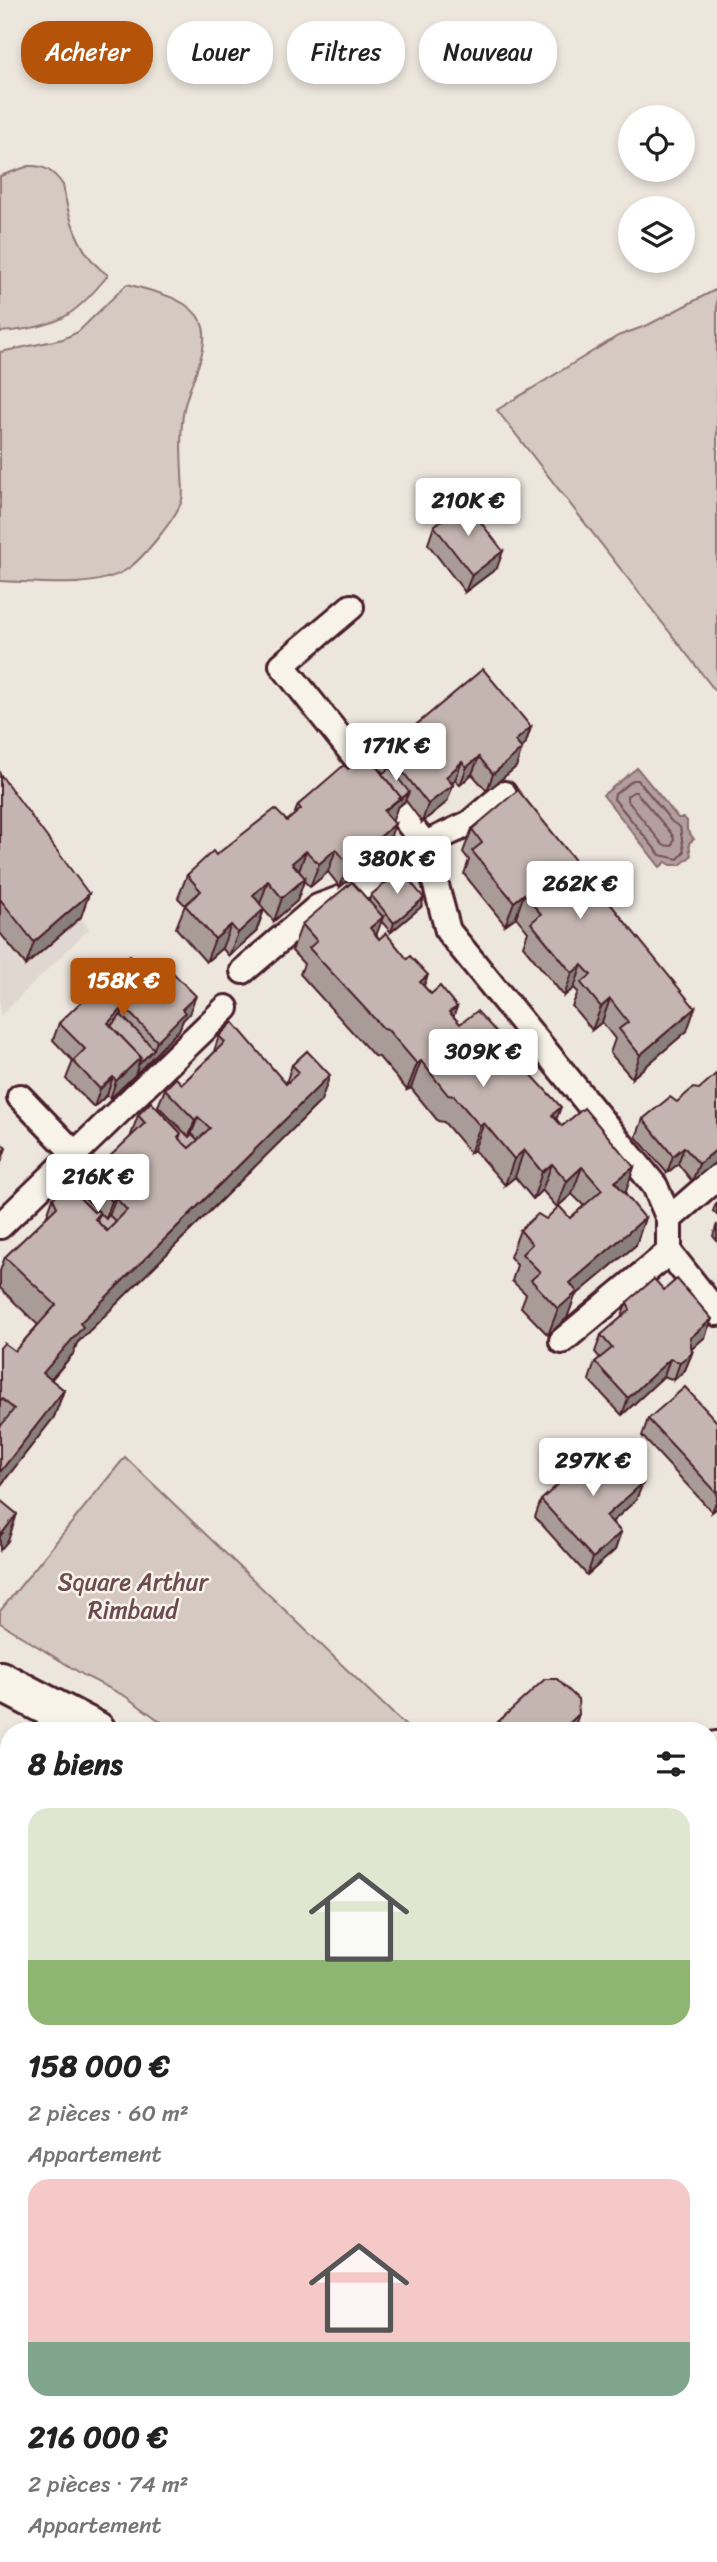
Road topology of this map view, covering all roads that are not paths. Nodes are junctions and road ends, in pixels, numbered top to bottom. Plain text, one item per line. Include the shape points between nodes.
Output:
1 (351, 607) dead end
2 (504, 794) dead end
3 (425, 844) junction
4 (243, 971) dead end
5 (226, 1008) dead end
6 (20, 1097) dead end
7 (75, 1154) junction
8 (717, 1177) edge
9 (669, 1219) junction
10 (0, 1226) edge
11 (669, 1252) junction
12 (717, 1312) edge
13 (562, 1340) edge
14 (0, 1681) edge
15 (79, 1722) edge

1 - 3 lane via 282,665
2 - 3 lane via 470,824
3 - 4 lane via 353,894 318,907
3 - 9 lane via 448,931 655,1186
5 - 7 lane
6 - 7 lane
7 - 10 lane
8 - 9 lane
9 - 11 lane
11 - 12 lane
11 - 13 lane
14 - 15 main road

